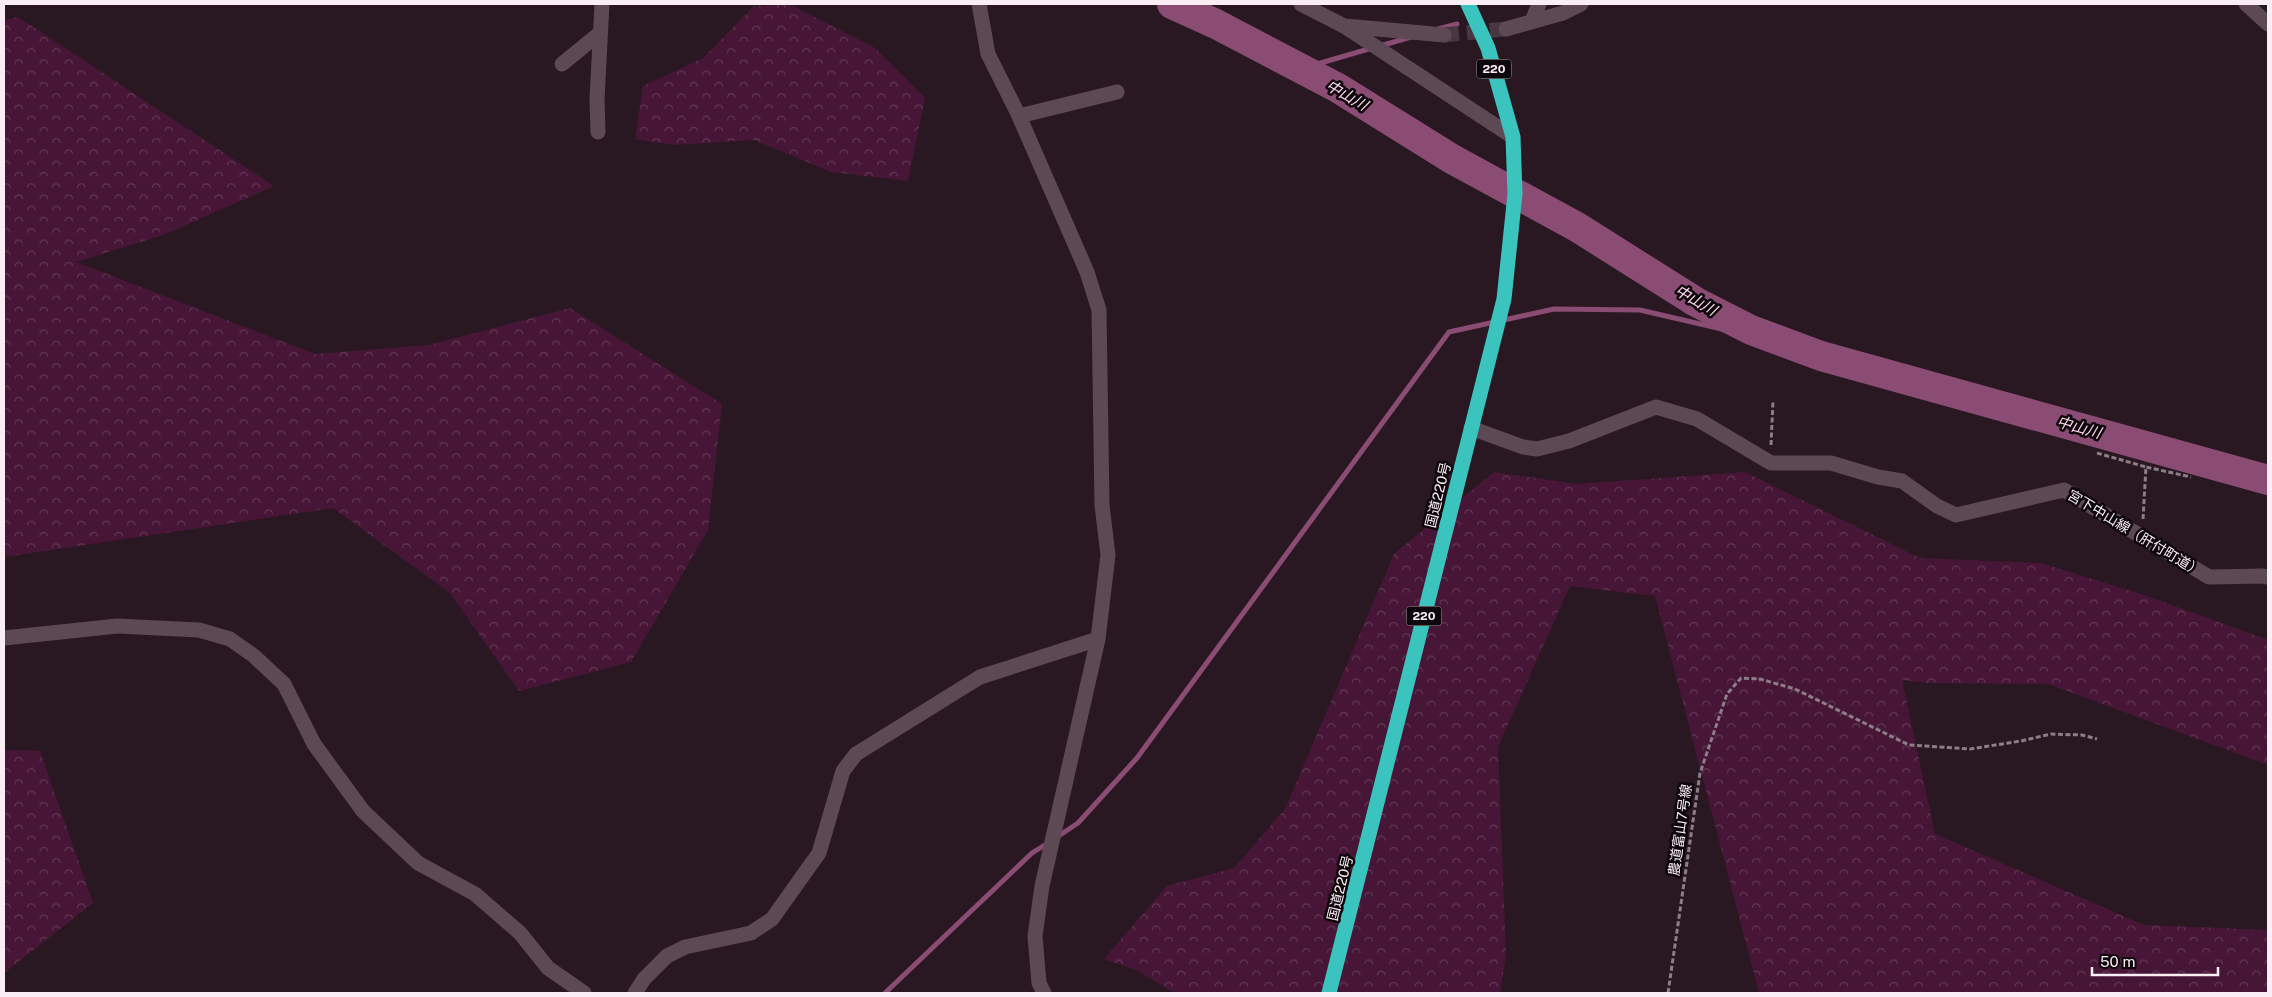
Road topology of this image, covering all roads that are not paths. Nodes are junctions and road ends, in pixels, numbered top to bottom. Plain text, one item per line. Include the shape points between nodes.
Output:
1 (602, 4) edge
2 (979, 4) edge
3 (1301, 4) edge
4 (1468, 4) edge
5 (1539, 4) edge
6 (1581, 4) edge
7 (2246, 4) edge
8 (1532, 22) junction
9 (2268, 24) edge
10 (1344, 26) junction
11 (1506, 29) tunnel mouth
12 (600, 33) junction
13 (1444, 35) tunnel mouth
14 (562, 64) dead end
15 (1118, 92) dead end
16 (1019, 116) junction
17 (598, 132) dead end
18 (1513, 137) junction
19 (1471, 428) junction
20 (2268, 577) edge
21 (4, 638) edge
22 (1098, 639) junction
23 (584, 993) edge
24 (635, 993) edge
25 (1044, 993) edge
26 (1330, 993) edge

1 - 12 street
2 - 16 street via 988,54
3 - 10 street
4 - 18 highway, 国道220号 / 220 via 1488,48
5 - 8 street
6 - 8 street
7 - 9 street
8 - 11 street
10 - 13 street
10 - 18 street
12 - 14 street
12 - 17 street
15 - 16 street
16 - 22 street via 1087,272 1099,310 1102,505 1108,555
18 - 19 highway, 国道220号 / 220 via 1515,194 1504,299
19 - 20 street, 宮下中山線（肝付町道） via 1523,447 1538,449 1569,441 1656,407 1697,419 1771,463 1831,463 1902,481 1937,506 1956,515 2064,490 2209,577
19 - 26 highway, 国道220号 / 220
21 - 23 street via 117,626 199,630 230,639 284,684 314,744 363,811 418,863 475,894 520,933 548,968
22 - 24 street via 980,677 856,754 843,771 819,853 772,919 751,934 685,947 667,956
22 - 25 street via 1042,886 1035,936 1039,983

